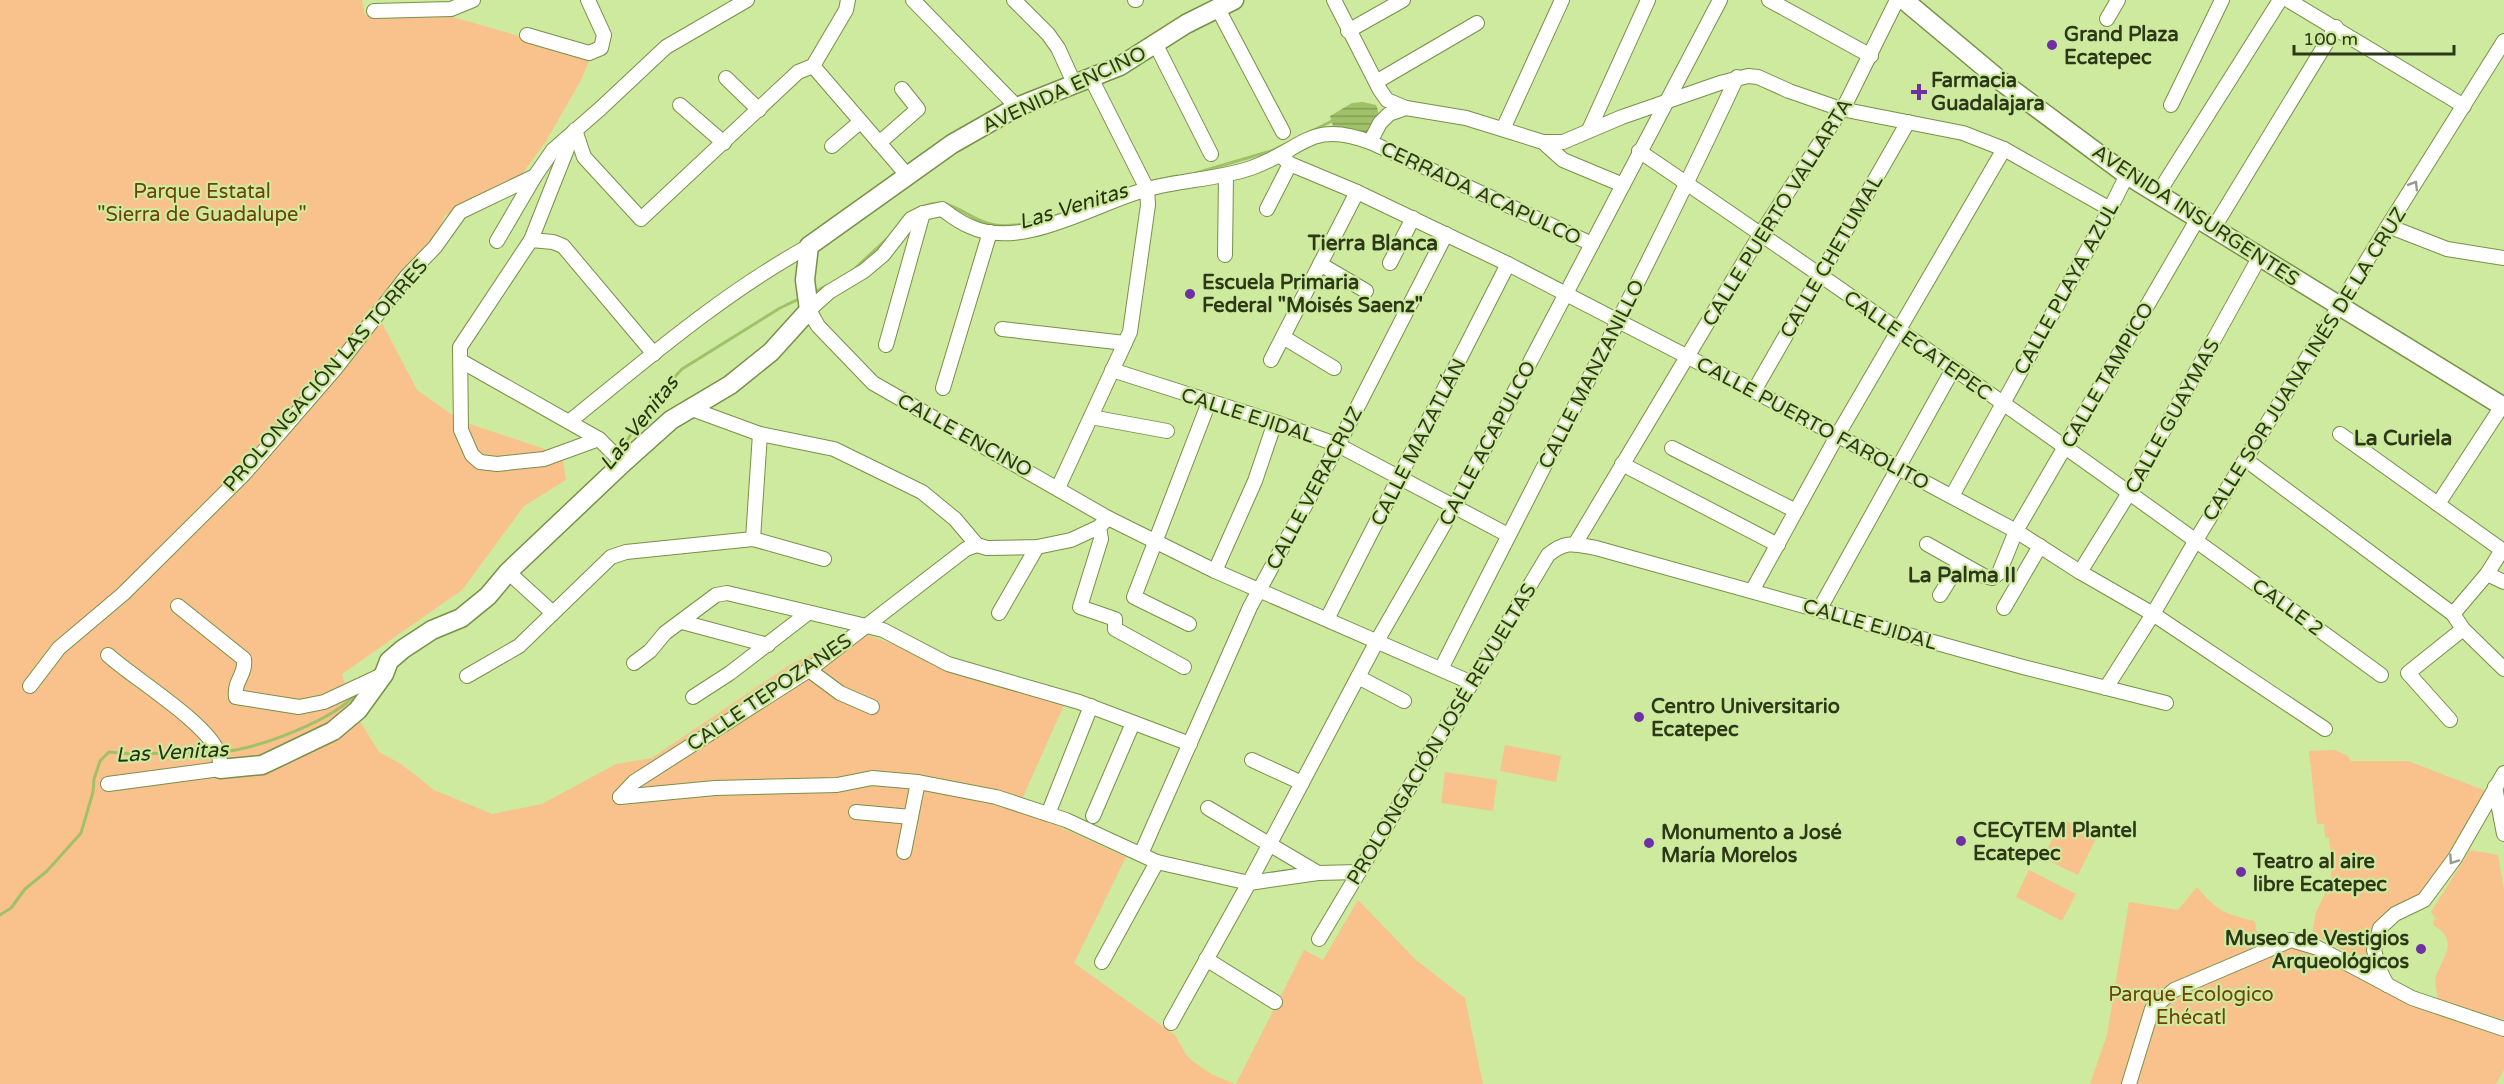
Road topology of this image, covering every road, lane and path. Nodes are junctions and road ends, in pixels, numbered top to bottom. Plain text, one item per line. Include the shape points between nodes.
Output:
1 (473, 0) edge
2 (588, 0) edge
3 (747, 0) edge
4 (848, 0) edge
5 (913, 0) edge
6 (1014, 0) edge
7 (1334, 0) edge
8 (1403, 0) edge
9 (1562, 0) edge
10 (1648, 0) edge
11 (1720, 0) edge
12 (1769, 0) edge
13 (1897, 0) edge
14 (1904, 0) edge
15 (2118, 0) edge
16 (2222, 0) edge
17 (2280, 0) edge
18 (2288, 0) edge
19 (450, 4) edge
20 (1226, 4) edge
21 (374, 11) dead end
22 (2107, 20) dead end
23 (1477, 23) dead end
24 (2336, 27) junction
25 (1348, 31) junction
26 (527, 35) dead end
27 (2504, 41) edge
28 (1156, 45) junction
29 (1871, 56) junction
30 (813, 66) junction
31 (1737, 77) junction
32 (726, 78) dead end
33 (1083, 81) junction
34 (1376, 81) junction
35 (902, 88) dead end
36 (1665, 104) junction
37 (680, 105) dead end
38 (2171, 105) dead end
39 (2464, 106) junction
40 (1017, 107) junction
41 (1406, 108) junction
42 (1841, 109) junction
43 (759, 110) junction
44 (860, 122) junction
45 (1908, 122) junction
46 (1503, 129) junction
47 (1589, 129) junction
48 (575, 130) junction
49 (1283, 132) dead end
50 (1370, 142) junction
51 (1543, 142) junction
52 (724, 143) junction
53 (879, 143) junction
54 (832, 146) dead end
55 (2004, 149) junction
56 (1639, 151) junction
57 (1211, 154) dead end
58 (1285, 159) junction
59 (2127, 175) junction
60 (535, 176) junction
61 (907, 176) junction
62 (1226, 176) junction
63 (1688, 184) junction
64 (1145, 185) junction
65 (1623, 185) junction
66 (1357, 192) junction
67 (2157, 195) junction
68 (1267, 208) dead end
69 (2110, 209) junction
70 (923, 213) junction
71 (1413, 218) junction
72 (2205, 224) junction
73 (2388, 226) junction
74 (990, 232) junction
75 (1446, 234) junction
76 (1760, 235) junction
77 (531, 240) junction
78 (498, 241) dead end
79 (1592, 244) junction
80 (809, 246) junction
81 (1225, 255) dead end
82 (2259, 258) junction
83 (2504, 258) edge
84 (1389, 263) dead end
85 (1320, 264) junction
86 (1508, 264) junction
87 (1819, 276) junction
88 (1366, 291) dead end
89 (1567, 294) junction
90 (808, 300) junction
91 (2340, 307) junction
92 (1619, 322) junction
93 (1002, 328) dead end
94 (1900, 330) junction
95 (1283, 336) junction
96 (1125, 343) junction
97 (886, 345) dead end
98 (461, 354) junction
99 (654, 354) junction
100 (1688, 356) junction
101 (1271, 360) dead end
102 (1334, 368) dead end
103 (1953, 369) junction
104 (1112, 370) junction
105 (943, 388) dead end
106 (1754, 391) junction
107 (1209, 402) junction
108 (2002, 404) junction
109 (2503, 407) edge
110 (689, 408) junction
111 (1091, 417) junction
112 (570, 421) junction
113 (1275, 422) junction
114 (1167, 431) dead end
115 (760, 434) junction
116 (2340, 434) dead end
117 (1837, 436) junction
118 (599, 438) junction
119 (1338, 445) junction
120 (1672, 448) dead end
121 (2065, 448) junction
122 (620, 458) junction
123 (2246, 460) junction
124 (1622, 464) junction
125 (1898, 469) junction
126 (1400, 478) junction
127 (1059, 489) junction
128 (2129, 493) junction
129 (1952, 496) junction
130 (2438, 504) junction
131 (1454, 507) junction
132 (1796, 511) junction
133 (1104, 523) junction
134 (2016, 531) junction
135 (1508, 535) junction
136 (753, 539) junction
137 (2196, 540) junction
138 (1154, 542) junction
139 (1575, 544) junction
140 (1778, 544) junction
141 (1927, 544) dead end
142 (977, 545) junction
143 (2040, 546) junction
144 (1037, 547) junction
145 (824, 559) dead end
146 (1960, 563) junction
147 (1215, 571) junction
148 (508, 572) junction
149 (2080, 572) junction
150 (2487, 574) junction
151 (2504, 582) edge
152 (1260, 589) junction
153 (1752, 591) junction
154 (1940, 595) dead end
155 (178, 606) dead end
156 (2004, 608) dead end
157 (1819, 610) junction
158 (553, 613) junction
159 (808, 613) junction
160 (999, 613) dead end
161 (2153, 614) junction
162 (2453, 614) junction
163 (1327, 619) junction
164 (682, 622) junction
165 (1189, 624) dead end
166 (864, 627) junction
167 (2463, 629) junction
168 (1377, 641) junction
169 (768, 645) junction
170 (108, 655) dead end
171 (634, 663) dead end
172 (1184, 667) dead end
173 (1441, 669) junction
174 (2504, 669) edge
175 (809, 670) junction
176 (382, 675) junction
177 (2381, 675) dead end
178 (467, 676) dead end
179 (1358, 677) junction
180 (1472, 683) junction
181 (30, 686) dead end
182 (2106, 688) junction
183 (693, 697) dead end
184 (1404, 701) dead end
185 (2166, 703) dead end
186 (1091, 706) junction
187 (872, 707) dead end
188 (2450, 720) dead end
189 (1133, 723) junction
190 (2325, 729) dead end
191 (1190, 744) junction
192 (218, 756) junction
193 (1252, 760) dead end
194 (2504, 773) edge
195 (918, 782) junction
196 (1302, 783) junction
197 (108, 784) dead end
198 (2495, 787) junction
199 (1208, 808) dead end
200 (856, 812) dead end
201 (1048, 814) junction
202 (1093, 816) dead end
203 (911, 817) junction
204 (2473, 826) junction
205 (2503, 829) edge
206 (1269, 845) junction
207 (904, 852) dead end
208 (1141, 855) junction
209 (1157, 862) junction
210 (1359, 872) junction
211 (1318, 873) junction
212 (1249, 883) junction
213 (1318, 939) dead end
214 (2374, 950) junction
215 (1206, 959) junction
216 (1102, 962) dead end
217 (2354, 968) junction
218 (2387, 985) junction
219 (1275, 1002) dead end
220 (1171, 1023) dead end
221 (2504, 1029) edge
222 (2129, 1084) edge

1 - 19 street
2 - 26 street via 604,35 601,48 588,53
3 - 48 street, PROLONGACIÓN LAS TORRES via 666,46
4 - 30 street
5 - 40 street
6 - 33 street via 1048,34
7 - 25 street
8 - 25 street
9 - 46 street
10 - 47 street
11 - 36 street, CALLE ACAPULCO
12 - 29 street
13 - 29 street, CALLE PUERTO VALLARTA
14 - 59 main road, AVENIDA INSURGENTES via 2002,82
15 - 22 street
16 - 38 street
17 - 67 street
18 - 24 street
19 - 21 street
20 - 28 main road, AVENIDA ENCINO
20 - 49 street
23 - 34 street
24 - 39 street
24 - 72 street, CALLE TAMPICO
25 - 34 street
27 - 39 street, CALLE SOR JUANA INÉS DE LA CRUZ
28 - 33 main road, AVENIDA ENCINO
28 - 57 street
29 - 42 street, CALLE PUERTO VALLARTA
30 - 43 street via 798,72
30 - 44 street
31 - 36 street
31 - 42 street via 1758,77
31 - 63 street, CALLE MANZANILLO
32 - 43 street
33 - 40 main road, AVENIDA ENCINO
33 - 64 street
34 - 41 street via 1387,100
35 - 53 street via 918,109
36 - 47 street
36 - 56 street, CALLE ACAPULCO
37 - 52 street
73 -> 39 street, CALLE SOR JUANA INÉS DE LA CRUZ
40 - 61 main road, AVENIDA ENCINO via 952,144
41 - 46 street
41 - 50 street via 1389,114
42 - 45 street
42 - 76 street, CALLE PUERTO VALLARTA
43 - 52 street
44 - 53 street
44 - 54 street
45 - 55 street via 1964,133
45 - 87 street, CALLE CHETUMAL
46 - 51 street
47 - 51 street via 1563,142
48 - 52 street via 584,157 641,219
48 - 60 street, PROLONGACIÓN LAS TORRES via 553,150
48 - 77 street
50 - 58 street, CERRADA ACAPULCO via 1334,132 1316,135
50 - 79 street, CERRADA ACAPULCO
51 - 65 street via 1563,160
53 - 61 street
55 - 69 street
55 - 94 street
56 - 63 street, CALLE ECATEPEC
56 - 65 street, CALLE ACAPULCO
58 - 62 street, CERRADA ACAPULCO
58 - 66 street, CALLE PUERTO FAROLITO
58 - 68 street
59 - 67 main road, AVENIDA INSURGENTES
59 - 69 street, CALLE PLAYA AZUL
60 - 78 street
60 - 181 street, PROLONGACIÓN LAS TORRES via 460,212 335,369 244,474 123,594 58,648
61 - 80 main road, AVENIDA ENCINO
62 - 64 street, CERRADA ACAPULCO
62 - 81 street
63 - 76 street, CALLE ECATEPEC
63 - 92 street, CALLE MANZANILLO
64 - 74 street, CERRADA ACAPULCO via 1045,226 1017,233
64 - 96 street via 1148,205 1142,260
65 - 79 street, CALLE ACAPULCO
66 - 71 street, CALLE PUERTO FAROLITO
66 - 85 street
67 - 72 main road, AVENIDA INSURGENTES
69 - 108 street, CALLE PLAYA AZUL
70 - 74 street, CERRADA ACAPULCO via 942,209 970,227
70 - 90 street via 911,219 883,255 864,271
70 - 97 street
71 - 75 street, CALLE PUERTO FAROLITO
71 - 84 street
72 - 82 main road, AVENIDA INSURGENTES
72 - 121 street, CALLE TAMPICO
73 - 83 street via 2447,249
73 - 91 street, CALLE SOR JUANA INÉS DE LA CRUZ
74 - 105 street
75 - 86 street, CALLE PUERTO FAROLITO
75 - 119 street, CALLE VERACRUZ
76 - 87 street, CALLE ECATEPEC
76 - 100 street, CALLE PUERTO VALLARTA
77 - 98 street
77 - 99 street via 563,246
79 - 89 street, CALLE ACAPULCO
80 - 90 main road
80 - 99 street via 762,272
82 - 91 main road, AVENIDA INSURGENTES
82 - 128 street, CALLE GUAYMAS
85 - 88 street
85 - 95 street
86 - 89 street, CALLE PUERTO FAROLITO
86 - 126 street, CALLE MAZATLÁN
87 - 94 street, CALLE ECATEPEC
87 - 106 street, CALLE CHETUMAL
89 - 92 street, CALLE PUERTO FAROLITO
89 - 131 street, CALLE ACAPULCO
90 - 110 main road via 771,352 730,385
90 - 127 street, CALLE ENCINO via 818,326 873,384
91 - 109 main road, AVENIDA INSURGENTES
91 - 123 street, CALLE SOR JUANA INÉS DE LA CRUZ
92 - 100 street, CALLE PUERTO FAROLITO
92 - 135 street, CALLE MANZANILLO
93 - 96 street
94 - 103 street, CALLE ECATEPEC
94 - 117 street
95 - 101 street
95 - 102 street
96 - 104 street
98 - 112 street
98 - 118 street via 461,430 472,455 480,462 544,459
99 - 112 street
100 - 106 street, CALLE PUERTO FAROLITO
100 - 124 street, CALLE PUERTO VALLARTA
103 - 108 street, CALLE ECATEPEC
103 - 125 street
104 - 107 street, CALLE EJIDAL
104 - 111 street
106 - 117 street, CALLE PUERTO FAROLITO
107 - 113 street, CALLE EJIDAL
107 - 138 street
108 - 121 street, CALLE ECATEPEC
108 - 129 street, CALLE PLAYA AZUL
109 - 130 street
110 - 115 street
110 - 122 main road
111 - 114 street
111 - 127 street
112 - 118 street
113 - 119 street, CALLE EJIDAL
113 - 147 street via 1255,481
115 - 136 street
115 - 142 street via 834,449 922,492 955,519
116 - 130 street
117 - 125 street, CALLE PUERTO FAROLITO
117 - 132 street
118 - 122 street
119 - 126 street, CALLE EJIDAL
119 - 152 street, CALLE VERACRUZ
120 - 132 street
121 - 128 street, CALLE ECATEPEC
121 - 134 street, CALLE TAMPICO
122 - 148 main road
123 - 137 street, CALLE SOR JUANA INÉS DE LA CRUZ
123 - 162 street
124 - 139 street, CALLE PUERTO VALLARTA
124 - 140 street
125 - 129 street, CALLE PUERTO FAROLITO
125 - 157 street
126 - 131 street, CALLE EJIDAL
126 - 163 street, CALLE MAZATLÁN
127 - 133 street, CALLE ENCINO
128 - 137 street, CALLE ECATEPEC
128 - 149 street, CALLE GUAYMAS
129 - 134 street, CALLE PUERTO FAROLITO
130 - 150 street via 2502,550
131 - 135 street, CALLE EJIDAL
131 - 168 street, CALLE ACAPULCO
132 - 140 street
133 - 138 street, CALLE ENCINO
133 - 144 street via 1071,540
133 - 172 street via 1080,606 1115,619 1115,629
134 - 143 street, CALLE PUERTO FAROLITO
134 - 146 street, CALLE TAMPICO via 1999,573 1992,578
135 - 173 street, CALLE MANZANILLO
136 - 145 street
136 - 158 street via 626,552 611,557
137 - 161 street, CALLE SOR JUANA INÉS DE LA CRUZ
137 - 177 street, CALLE 2
138 - 147 street, CALLE ENCINO
138 - 165 street via 1134,597
139 - 153 street, CALLE EJIDAL
139 - 180 street, PROLONGACIÓN JOSÉ REVUELTAS via 1560,545 1548,555
140 - 153 street
141 - 146 street
142 - 144 street
142 - 166 street, CALLE TEPOZANES via 966,549
143 - 149 street, CALLE PUERTO FAROLITO
143 - 156 street
144 - 160 street
146 - 154 street
147 - 152 street, CALLE ENCINO
148 - 158 street
148 - 176 main road via 488,596 461,618 432,630 403,649 389,661
149 - 161 street, CALLE PUERTO FAROLITO
150 - 151 street
150 - 162 street
152 - 163 street, CALLE ENCINO
152 - 191 street, CALLE VERACRUZ
153 - 157 street, CALLE EJIDAL
155 - 176 street via 244,659 245,668 234,687 236,698 299,707 324,702
157 - 182 street, CALLE EJIDAL
158 - 178 street via 519,646
159 - 164 street via 727,593 716,595
159 - 166 street
159 - 169 street
161 - 182 street, CALLE SOR JUANA INÉS DE LA CRUZ
161 - 190 street, CALLE PUERTO FAROLITO
162 - 167 street
163 - 168 street, CALLE ENCINO
164 - 169 street
164 - 171 street via 664,633
166 - 175 street, CALLE TEPOZANES
166 - 186 street via 883,630 948,664
167 - 174 street
167 - 188 street via 2408,673
168 - 173 street, CALLE ENCINO
168 - 179 street, CALLE ACAPULCO
169 - 183 street
170 - 192 street via 190,717
173 - 180 street, CALLE ENCINO
175 - 187 street via 840,693
175 - 195 street, CALLE TEPOZANES via 634,782 620,797 715,788 837,785 872,778
176 - 192 main road via 358,710 333,731 262,765
179 - 184 street
179 - 196 street, CALLE ACAPULCO
180 - 210 street, PROLONGACIÓN JOSÉ REVUELTAS
182 - 185 street, CALLE EJIDAL
186 - 189 street
186 - 201 street
189 - 191 street
189 - 202 street
191 - 208 street, CALLE VERACRUZ
192 - 197 street
193 - 196 street
194 - 198 street
195 - 201 street via 996,797
195 - 203 street
196 - 206 street, CALLE ACAPULCO
198 - 204 street
198 - 205 street
199 - 206 street
200 - 203 street
201 - 208 street
203 - 207 street
204 - 205 street via 2491,822
204 -> 214 street via 2424,900 2394,914 2380,928
206 - 211 street
206 - 212 street, CALLE ACAPULCO
208 - 209 street
209 - 212 street
209 - 216 street
210 - 211 street
210 - 213 street, PROLONGACIÓN JOSÉ REVUELTAS
211 - 212 street
212 - 215 street, CALLE ACAPULCO
214 - 217 street
214 - 218 street
215 - 219 street
215 - 220 street, CALLE ACAPULCO
217 - 218 street
217 - 222 street via 2318,948 2290,940 2174,990 2152,1009
218 - 221 street via 2439,1009

